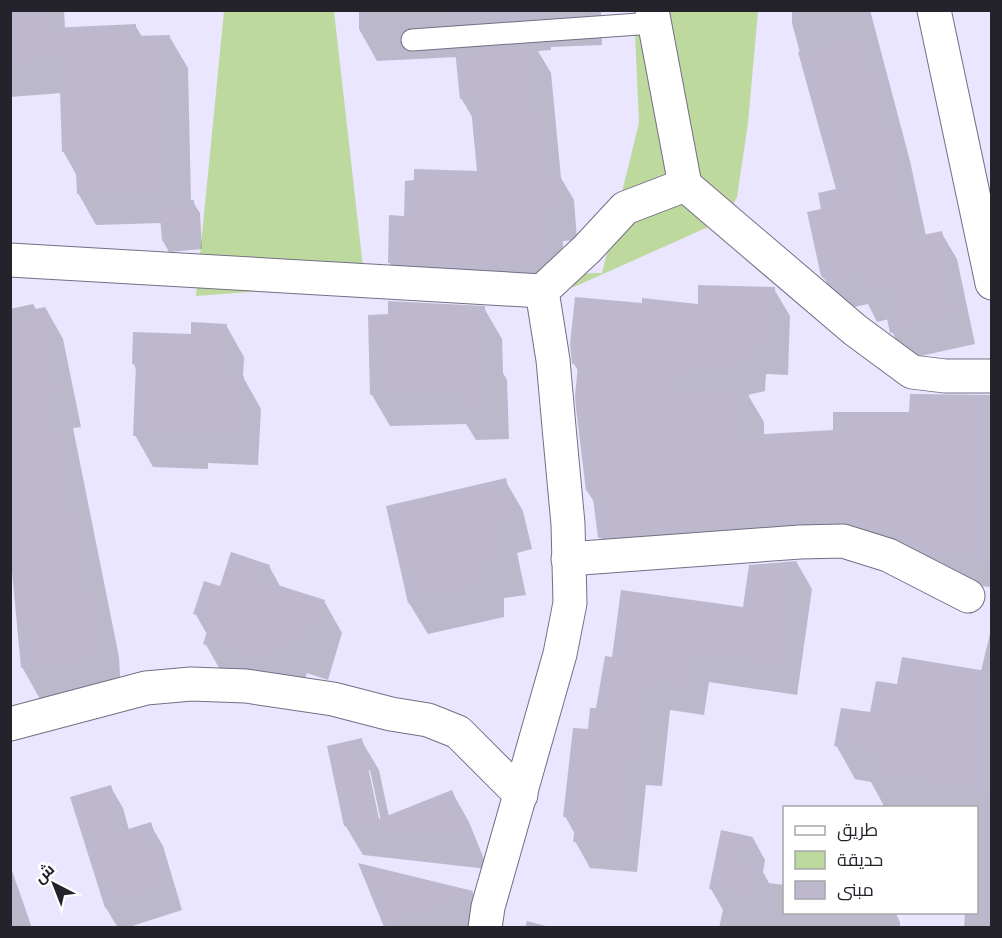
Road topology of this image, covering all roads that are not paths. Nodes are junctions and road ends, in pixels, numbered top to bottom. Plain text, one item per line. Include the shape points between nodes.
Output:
1 (934, 10) edge
2 (653, 17) edge
3 (412, 40) dead end
4 (685, 185) junction
5 (10, 260) edge
6 (992, 284) edge
7 (542, 291) junction
8 (992, 376) edge
9 (568, 559) junction
10 (968, 596) dead end
11 (10, 724) edge
12 (521, 795) junction
13 (484, 927) edge

1 - 6 street
2 - 3 lane
2 - 4 street
4 - 7 street via 625,208
4 - 8 street via 855,330 912,372
5 - 7 street
7 - 9 street via 553,360
9 - 10 street via 843,541 888,555
9 - 12 street via 570,603 560,654
11 - 12 street via 146,688 191,684 246,686 333,699 428,720 458,732
12 - 13 street

